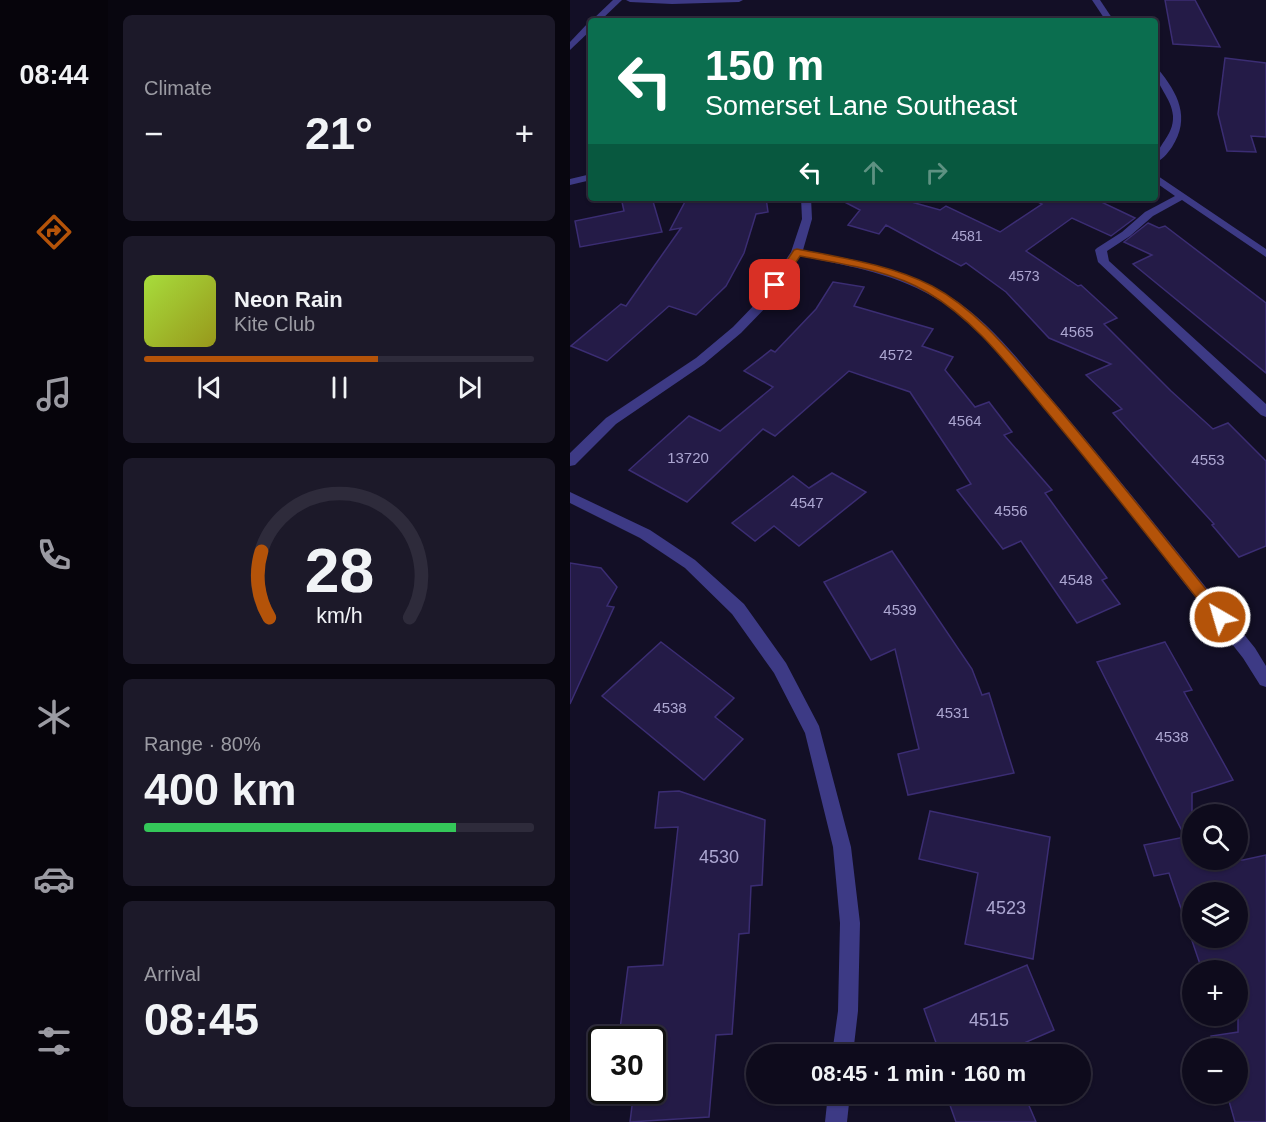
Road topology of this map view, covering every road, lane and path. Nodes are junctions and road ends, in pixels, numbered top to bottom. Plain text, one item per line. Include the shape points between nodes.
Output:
1 (618, 0) edge
2 (630, 0) edge
3 (739, 0) edge
4 (1096, 0) edge
5 (598, 18) edge
6 (1108, 18) edge
7 (588, 27) edge
8 (570, 46) edge
9 (1158, 75) edge
10 (1158, 158) edge
11 (588, 178) edge
12 (1158, 179) edge
13 (570, 182) edge
14 (1182, 196) junction
15 (806, 201) edge
16 (797, 252) junction
17 (1266, 254) edge
18 (1266, 412) edge
19 (570, 461) edge
20 (570, 497) edge
21 (1266, 680) edge
22 (844, 1044) edge
23 (838, 1104) edge
24 (836, 1122) edge

1 - 5 street
2 - 3 street
4 - 6 street
7 - 8 street
9 - 10 street via 1176,101 1179,120 1175,136
11 - 13 street
12 - 14 street
14 - 17 street
14 - 18 street via 1149,214 1101,250 1104,262
15 - 16 street via 807,219
16 - 19 street via 764,302 737,330 700,361 612,421
16 - 21 street via 899,276 929,289 964,312 1090,454
20 - 22 street via 654,540 690,564 738,609 780,668 813,732 842,847 850,923
23 - 24 street

